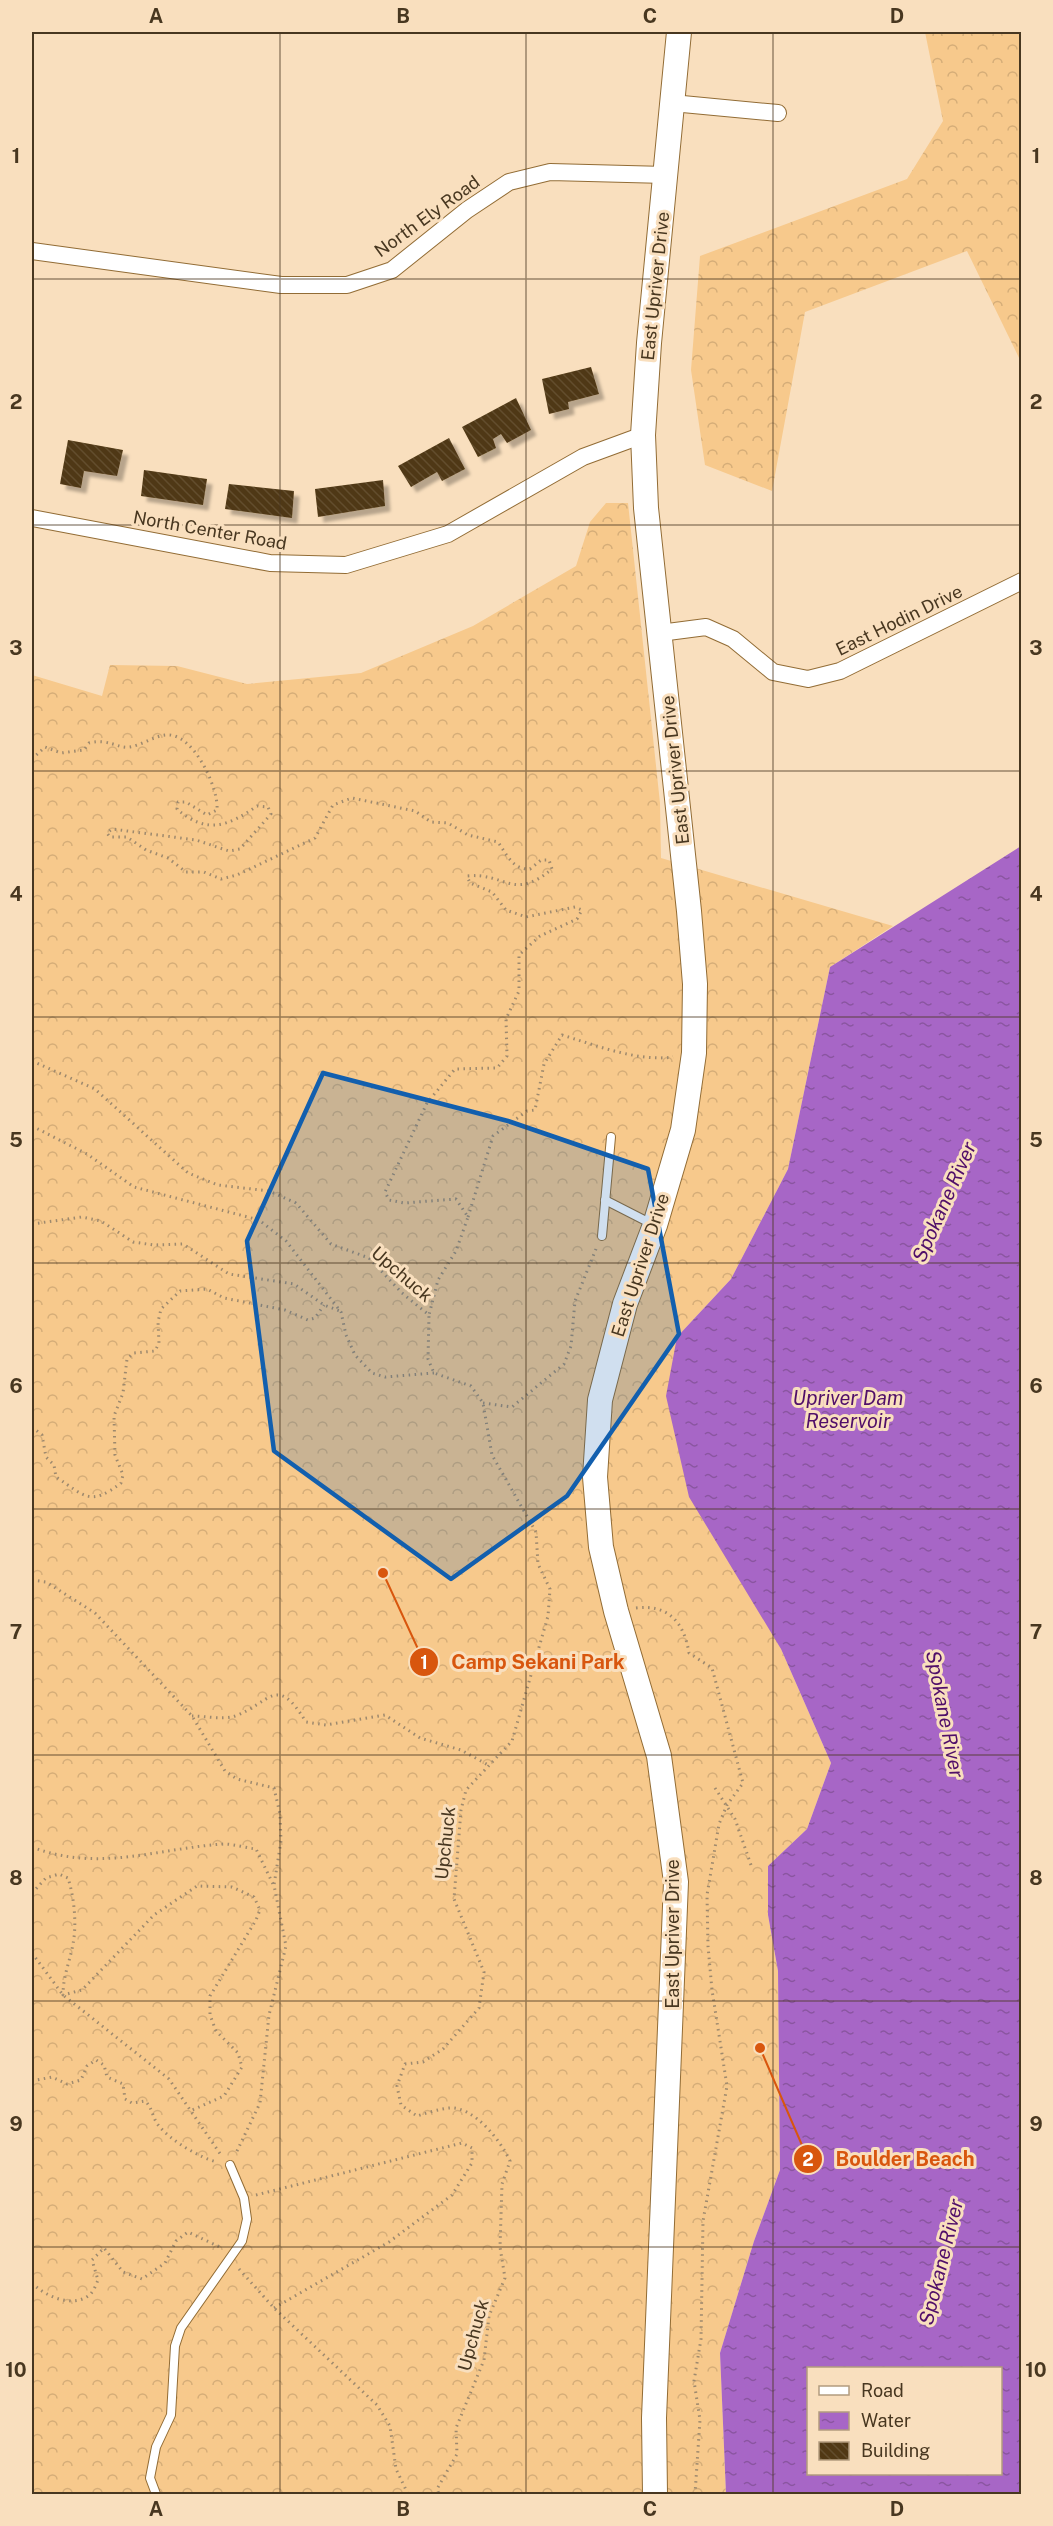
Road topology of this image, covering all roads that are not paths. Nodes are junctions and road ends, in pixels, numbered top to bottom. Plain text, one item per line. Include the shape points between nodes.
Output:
1 (679, 32) edge
2 (672, 103) junction
3 (778, 113) dead end
4 (666, 175) junction
5 (32, 251) edge
6 (643, 435) junction
7 (32, 518) edge
8 (1022, 581) edge
9 (660, 633) junction
10 (611, 1137) dead end
11 (605, 1200) junction
12 (655, 1225) junction
13 (602, 1236) road end
14 (230, 2165) road end
15 (156, 2494) edge
16 (655, 2494) edge

1 - 2 main road, East Upriver Drive
2 - 3 street
2 - 4 main road, East Upriver Drive
4 - 5 street, North Ely Road via 550,172 509,182 392,270 347,285 281,285
4 - 6 main road, East Upriver Drive
6 - 7 street, North Center Road via 583,457 448,534 346,565 270,563
6 - 9 main road, East Upriver Drive via 646,508
8 - 9 street, East Hodin Drive via 840,671 808,679 773,672 733,639 706,627
9 - 12 main road, East Upriver Drive via 695,984 694,1053 683,1130
10 - 11 lane
11 - 12 lane
11 - 13 lane
12 - 16 main road, East Upriver Drive via 625,1304 600,1400 595,1477 601,1547 659,1756 676,1882 654,2418
14 - 15 lane via 244,2198 247,2218 242,2241 181,2328 171,2415 156,2447 150,2478

